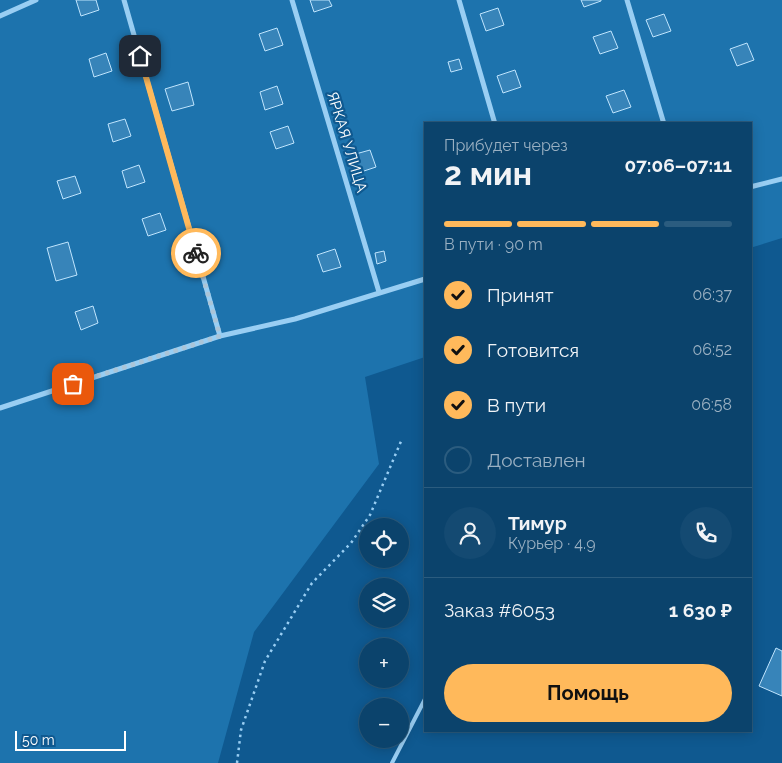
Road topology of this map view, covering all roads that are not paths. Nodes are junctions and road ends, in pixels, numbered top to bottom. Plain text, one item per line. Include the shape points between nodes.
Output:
1 (36, 0) edge
2 (124, 0) edge
3 (292, 0) edge
4 (458, 0) edge
5 (627, 0) edge
6 (0, 16) edge
7 (493, 122) edge
8 (663, 122) edge
9 (782, 179) edge
10 (752, 186) edge
11 (424, 279) edge
12 (379, 292) junction
13 (220, 336) junction
14 (0, 408) edge
15 (424, 701) edge
16 (392, 763) edge

1 - 6 street
2 - 13 street
3 - 12 street, ЯРКАЯ УЛИЦА
4 - 7 street
5 - 8 street
9 - 10 street
11 - 12 street
12 - 13 street via 295,319
13 - 14 street
15 - 16 lane

